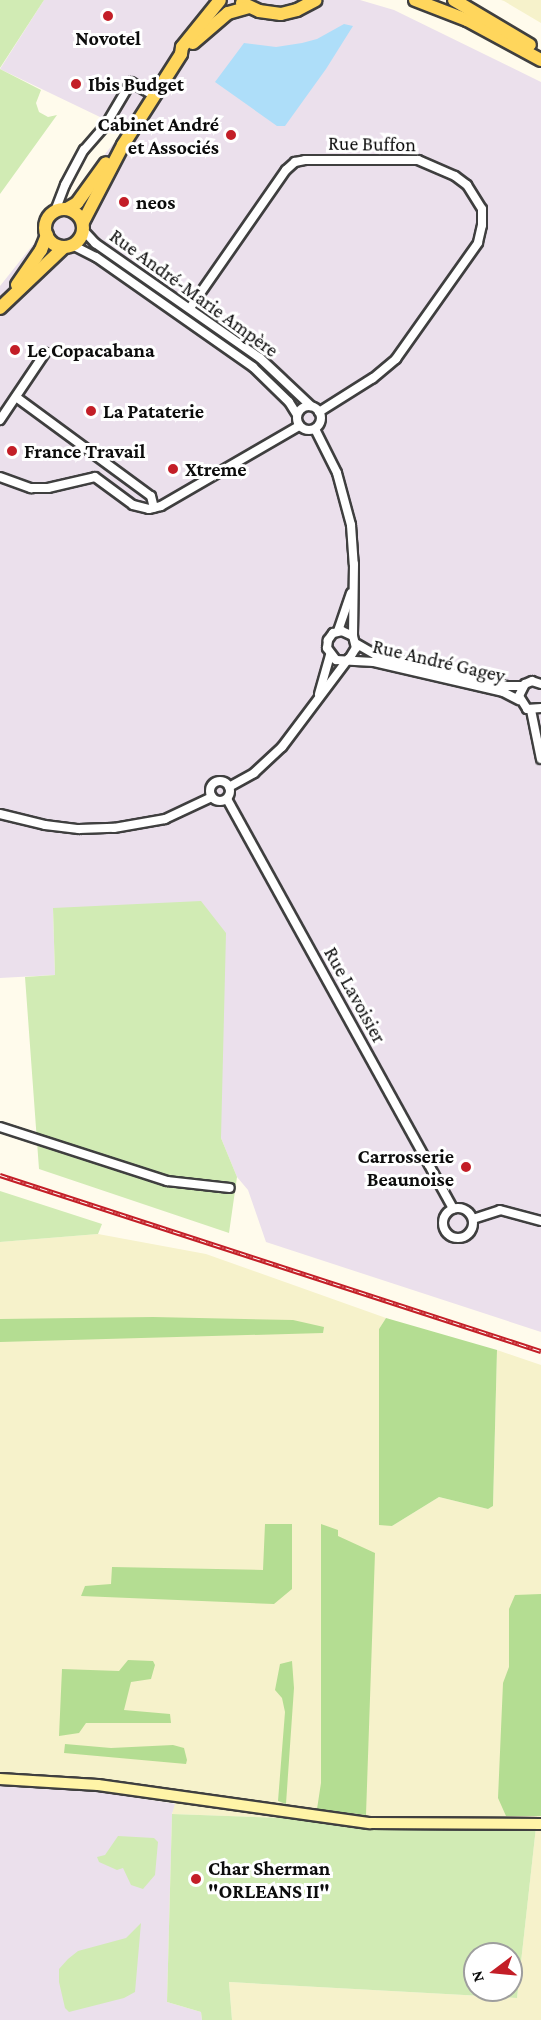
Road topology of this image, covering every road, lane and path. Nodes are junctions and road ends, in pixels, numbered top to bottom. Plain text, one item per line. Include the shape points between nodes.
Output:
1 (220, 0) edge
2 (316, 0) edge
3 (415, 0) edge
4 (454, 0) edge
5 (244, 3) edge
6 (541, 53) edge
7 (181, 54) junction
8 (541, 60) edge
9 (154, 96) junction
10 (123, 145) junction
11 (61, 210) junction
12 (83, 226) junction
13 (47, 235) junction
14 (68, 246) junction
15 (3, 305) edge
16 (190, 308) junction
17 (45, 353) dead end
18 (16, 397) junction
19 (311, 406) junction
20 (319, 412) junction
21 (297, 416) junction
22 (0, 420) edge
23 (299, 426) junction
24 (315, 429) junction
25 (0, 477) edge
26 (154, 508) junction
27 (353, 583) junction
28 (338, 631) junction
29 (355, 640) junction
30 (330, 655) junction
31 (349, 659) junction
32 (541, 684) edge
33 (522, 686) junction
34 (519, 700) junction
35 (316, 701) junction
36 (541, 708) edge
37 (531, 710) junction
38 (541, 759) edge
39 (229, 787) junction
40 (212, 797) junction
41 (227, 799) junction
42 (0, 814) edge
43 (0, 1127) edge
44 (230, 1188) dead end
45 (453, 1209) junction
46 (473, 1219) junction
47 (541, 1221) edge
48 (0, 1779) edge
49 (541, 1824) edge

1 - 7 main road via 187,40
2 - 5 main road via 281,14
3 - 8 main road via 467,20
4 - 6 main road
5 - 7 main road
7 - 9 main road
9 - 10 main road
9 - 11 street via 131,82 105,126 80,157
10 - 11 main road via 77,203
10 - 12 main road
11 - 12 main road via 76,212
11 - 13 main road via 46,222
12 - 14 main road via 80,239
12 - 16 street, Rue André-Marie Ampère via 95,243
13 - 14 main road via 54,244
13 - 15 main road
14 - 15 main road
14 - 21 street, Rue André-Marie Ampère via 96,257 253,367 289,402
16 - 19 street, Rue André-Marie Ampère via 260,358
16 - 20 street, Rue Buffon via 295,162 417,159 467,185 482,209 478,243 396,359
17 - 18 street
18 - 22 street
18 - 26 street via 151,496
19 - 20 street, Rue André-Marie Ampère
19 - 21 street via 301,409
20 - 24 street via 320,424
21 - 23 street, Rue André-Marie Ampère
23 - 24 street via 308,431
23 - 26 street
24 - 27 street via 334,466 347,506
25 - 26 street via 31,488 95,477 133,505
27 - 28 street
27 - 29 street
28 - 29 street via 346,631
28 - 30 street via 327,640
29 - 31 street via 355,652
29 - 33 street, Rue André Gagey via 376,655 507,686
30 - 31 street via 340,661
30 - 35 street
31 - 34 street, Rue André Gagey via 503,692
31 - 35 street
32 - 33 street, Rue André Gagey via 532,681
33 - 34 street
34 - 37 street, Rue André Gagey
35 - 39 street via 275,754 254,773
36 - 37 street
37 - 38 street
39 - 40 street via 215,782
39 - 41 street
40 - 41 street
40 - 42 street via 165,819 114,828 45,825
41 - 45 street, Rue Lavoisier
43 - 44 street via 167,1181
45 - 46 street via 465,1209
45 - 46 street via 443,1222 451,1236 467,1235
46 - 47 street via 500,1210
48 - 49 main road via 110,1786 369,1823

